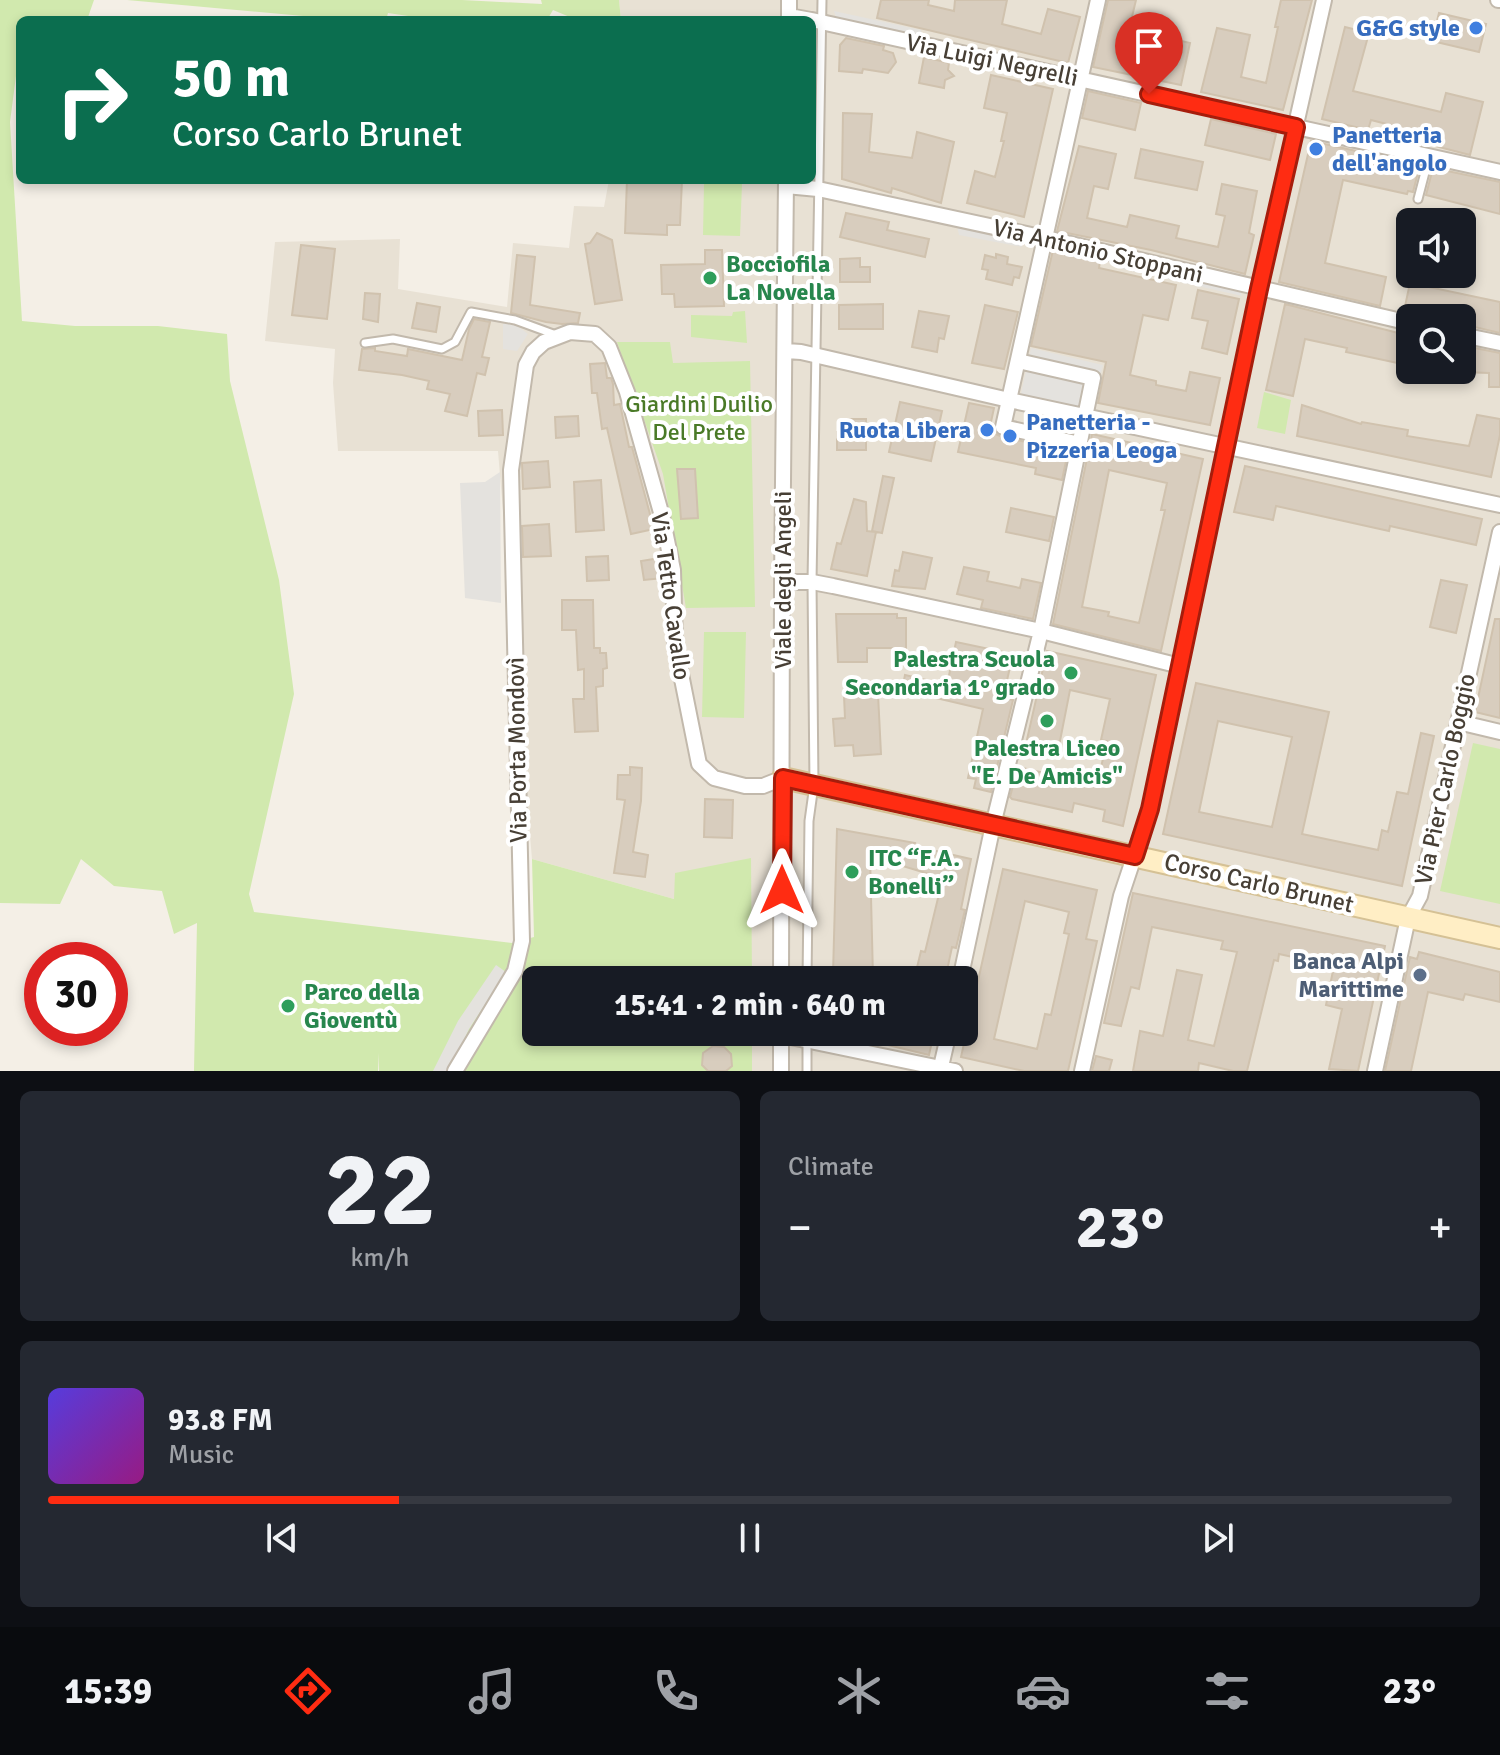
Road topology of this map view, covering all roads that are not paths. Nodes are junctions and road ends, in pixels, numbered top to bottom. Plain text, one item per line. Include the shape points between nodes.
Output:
1 (1098, 0) edge
2 (1324, 0) edge
3 (816, 21) edge
4 (816, 77) edge
5 (1080, 79) junction
6 (1296, 127) junction
7 (1429, 157) junction
8 (1500, 172) edge
9 (786, 184) edge
10 (791, 184) edge
11 (818, 189) junction
12 (1418, 199) dead end
13 (1045, 238) junction
14 (1259, 289) junction
15 (1396, 320) edge
16 (558, 336) junction
17 (1476, 338) edge
18 (365, 343) dead end
19 (1500, 343) edge
20 (786, 351) junction
21 (818, 355) junction
22 (1018, 361) junction
23 (1009, 400) junction
24 (1084, 416) junction
25 (1080, 444) junction
26 (1227, 445) junction
27 (1500, 505) edge
28 (1500, 532) edge
29 (782, 582) junction
30 (812, 582) junction
31 (1041, 631) junction
32 (1180, 666) junction
33 (1458, 722) junction
34 (1500, 732) edge
35 (783, 778) junction
36 (814, 785) junction
37 (993, 825) junction
38 (1135, 856) junction
39 (1408, 918) junction
40 (1500, 938) edge
41 (781, 966) edge
42 (807, 966) edge
43 (963, 966) edge
44 (781, 1046) edge
45 (807, 1046) edge
46 (848, 1046) edge
47 (948, 1046) edge
48 (945, 1070) edge
49 (455, 1071) edge
50 (781, 1071) edge
51 (807, 1071) edge
52 (1082, 1071) edge
53 (1375, 1071) edge

1 - 5 street
2 - 6 street
3 - 5 street, Via Luigi Negrelli
4 - 11 lane
5 - 6 street, Via Luigi Negrelli
5 - 13 street
6 - 7 street, Via Luigi Negrelli
6 - 14 street
7 - 8 street, Via Luigi Negrelli
7 - 12 lane
9 - 20 street, Viale degli Angeli
10 - 11 street, Via Antonio Stoppani
11 - 13 street, Via Antonio Stoppani
11 - 21 lane
13 - 14 street, Via Antonio Stoppani
13 - 22 street
14 - 15 street, Via Antonio Stoppani
14 - 26 street
16 - 18 lane via 471,312 455,342 442,349 393,339
16 - 35 street, Via Tetto Cavallo via 584,332 603,340 627,392 673,570 675,644 699,764 714,778 745,786
16 - 49 street, Via Porta Mondovì via 544,342 526,365 511,470 522,941 515,971
17 - 19 street
20 - 21 street
20 - 29 street, Viale degli Angeli
21 - 23 street
21 - 30 lane
22 - 23 street
22 - 24 street via 1093,378
23 - 24 street
23 - 25 street via 1003,427
24 - 25 street
24 - 26 street
25 - 31 street
26 - 27 street
26 - 32 street
28 - 33 street, Via Pier Carlo Boggio
29 - 30 street
29 - 35 street, Viale degli Angeli
30 - 31 street
30 - 36 lane
31 - 32 street
31 - 37 street
32 - 38 street
33 - 34 street
33 - 39 street, Via Pier Carlo Boggio via 1420,896
35 - 36 street, Corso Carlo Brunet
35 - 41 street, Viale degli Angeli
36 - 37 street, Corso Carlo Brunet
36 - 42 lane
37 - 38 street, Corso Carlo Brunet
37 - 43 street
38 - 39 street, Corso Carlo Brunet
38 - 52 street via 1121,896
39 - 40 street, Corso Carlo Brunet
39 - 53 street, Via Pier Carlo Boggio
44 - 50 street
45 - 51 lane
46 - 48 street
47 - 48 street

